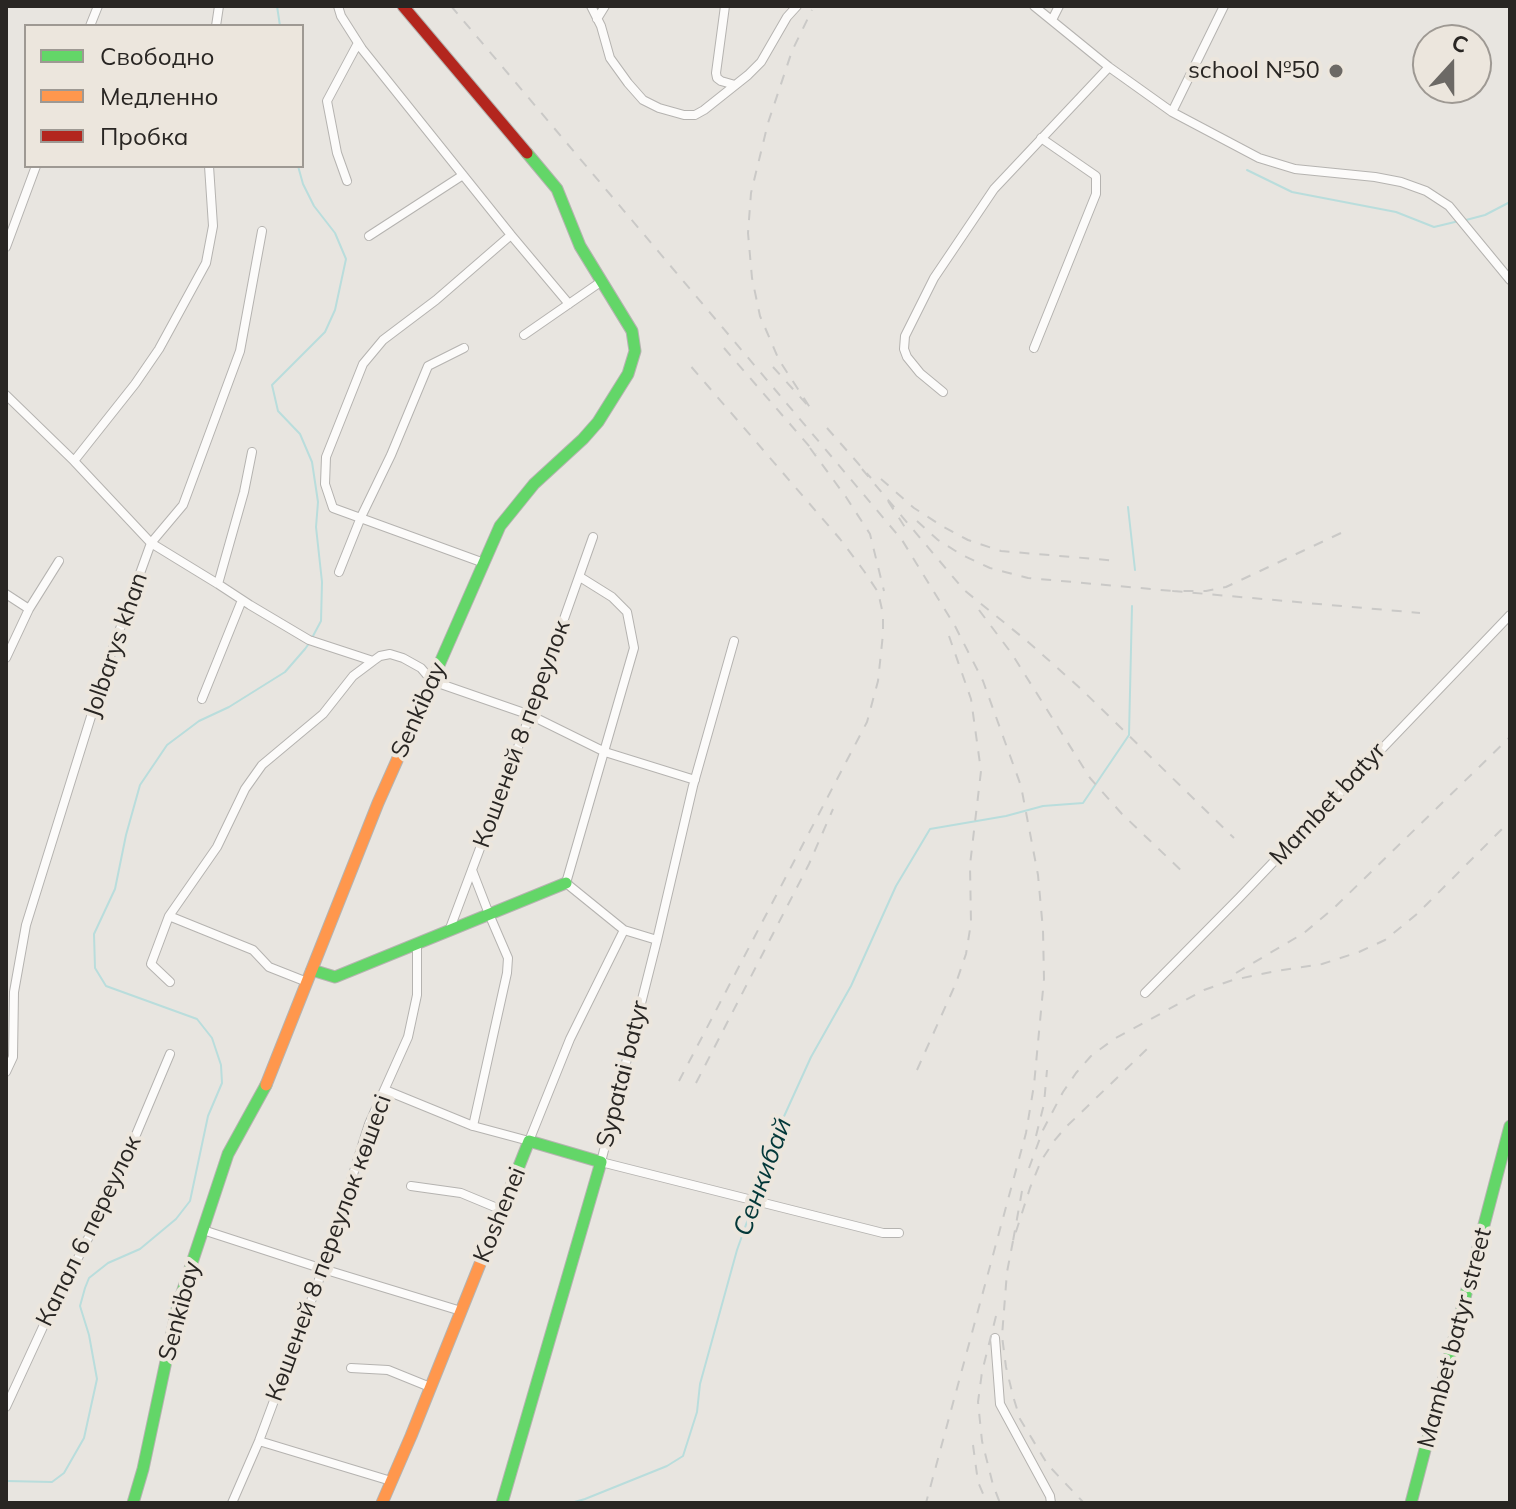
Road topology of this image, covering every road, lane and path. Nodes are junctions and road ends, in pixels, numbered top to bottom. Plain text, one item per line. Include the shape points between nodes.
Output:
1 (338, 6) edge
2 (403, 6) edge
3 (591, 6) edge
4 (605, 6) edge
5 (725, 6) edge
6 (797, 6) edge
7 (1034, 6) edge
8 (1059, 6) edge
9 (1224, 6) edge
10 (597, 19) junction
11 (1052, 20) junction
12 (358, 43) junction
13 (1109, 67) junction
14 (735, 85) junction
15 (1172, 112) junction
16 (1041, 138) junction
17 (35, 168) edge
18 (209, 168) edge
19 (463, 175) junction
20 (347, 181) dead end
21 (262, 231) dead end
22 (511, 235) junction
23 (369, 236) dead end
24 (6, 247) edge
25 (1510, 280) edge
26 (602, 281) junction
27 (569, 304) junction
28 (524, 335) dead end
29 (464, 348) dead end
30 (1034, 348) dead end
31 (943, 392) dead end
32 (6, 395) edge
33 (252, 452) dead end
34 (74, 461) junction
35 (361, 517) junction
36 (593, 537) dead end
37 (151, 543) junction
38 (59, 561) dead end
39 (484, 563) junction
40 (339, 572) dead end
41 (580, 577) junction
42 (218, 584) junction
43 (6, 594) edge
44 (242, 600) junction
45 (29, 609) junction
46 (1510, 615) edge
47 (734, 641) dead end
48 (6, 658) edge
49 (373, 661) junction
50 (432, 681) junction
51 (202, 699) dead end
52 (530, 715) junction
53 (605, 752) junction
54 (695, 780) junction
55 (472, 869) junction
56 (566, 883) junction
57 (489, 914) junction
58 (169, 916) junction
59 (624, 930) junction
60 (449, 931) junction
61 (657, 940) junction
62 (417, 943) junction
63 (312, 970) junction
64 (170, 982) dead end
65 (307, 982) junction
66 (1145, 993) dead end
67 (170, 1054) dead end
68 (6, 1072) edge
69 (385, 1090) junction
70 (473, 1126) junction
71 (1510, 1126) edge
72 (529, 1141) junction
73 (601, 1162) junction
74 (411, 1186) dead end
75 (502, 1210) junction
76 (203, 1230) junction
77 (899, 1233) dead end
78 (323, 1269) junction
79 (461, 1311) junction
80 (995, 1338) dead end
81 (351, 1368) dead end
82 (430, 1387) junction
83 (6, 1407) edge
84 (259, 1441) junction
85 (391, 1481) junction
86 (133, 1503) edge
87 (232, 1503) edge
88 (382, 1503) edge
89 (502, 1503) edge
90 (1051, 1503) edge
91 (1411, 1503) edge

1 - 12 street
2 - 26 street, Senkibay via 557,189 580,246
3 - 10 street
4 - 10 street
5 - 14 street via 716,73 721,81
6 - 14 street via 761,62
7 - 11 street
8 - 11 street
9 - 15 street
10 - 14 street via 610,58 643,100 659,108 695,115
11 - 13 street
12 - 19 street
12 - 20 street via 327,101
13 - 15 street
13 - 16 street
15 - 25 street via 1259,158 1426,191 1449,206
16 - 30 street via 1096,176 1096,194
16 - 31 street via 994,189 934,278 905,336 907,357
17 - 24 street
18 - 34 street via 213,226 206,263 135,384
19 - 22 street
19 - 23 street
21 - 37 street, Jolbarys khan via 240,351 183,505
22 - 27 street
22 - 35 street via 383,340 363,364 326,457 325,484 333,508
26 - 27 street
26 - 39 street, Senkibay via 632,331 635,351 628,374 598,422 534,484 500,526
27 - 28 street
29 - 35 street via 428,366
32 - 34 street
33 - 42 street
34 - 37 street
35 - 39 street
35 - 40 street
36 - 41 street, Кошеней 8 переулок
37 - 42 street
37 - 68 street, Jolbarys khan via 26,925 14,992 13,1057
38 - 45 street
39 - 50 street, Senkibay
41 - 52 street, Кошеней 8 переулок
41 - 53 street via 627,612 634,648
42 - 44 street
43 - 45 street
44 - 49 street via 309,640
44 - 51 street
45 - 48 street
46 - 66 street, Mambet batyr
47 - 54 street, Sypatai batyr
49 - 50 street via 390,654 403,658
49 - 58 street via 353,676 323,714 262,765 217,847
50 - 52 street
50 - 63 street, Senkibay
52 - 53 street
52 - 55 street, Кошеней 8 переулок
53 - 54 street
53 - 56 street
54 - 61 street, Sypatai batyr
55 - 57 street
55 - 60 street, Кошеней 8 переулок
56 - 57 street
56 - 59 street
57 - 60 street
57 - 70 street via 508,958 507,973
58 - 64 street via 151,964
58 - 65 street via 253,950 269,967
59 - 61 street
59 - 72 street, Koshenei via 570,1039
60 - 62 street
61 - 73 street, Sypatai batyr
62 - 63 street via 335,977
62 - 69 street, Көшеней 8 переулок көшесі via 417,995 408,1037
63 - 65 street, Senkibay
65 - 76 street, Senkibay via 269,1080 228,1154
67 - 83 street, Капал 6 переулок via 111,1194
69 - 70 street
69 - 78 street, Көшеней 8 переулок көшесі
70 - 72 street
71 - 91 street, Mambet batyr street
72 - 73 street
72 - 75 street, Koshenei
73 - 77 street
73 - 89 street, Sypatai batyr
74 - 75 street via 461,1193
75 - 79 street, Koshenei
76 - 78 street
76 - 86 street, Senkibay via 178,1305
78 - 79 street
78 - 84 street, Көшеней 8 переулок көшесі
79 - 82 street, Koshenei
80 - 90 street via 1000,1404
81 - 82 street via 388,1370
82 - 85 street, Koshenei
84 - 85 street
84 - 87 street, Көшеней 8 переулок көшесі
85 - 88 street, Koshenei

